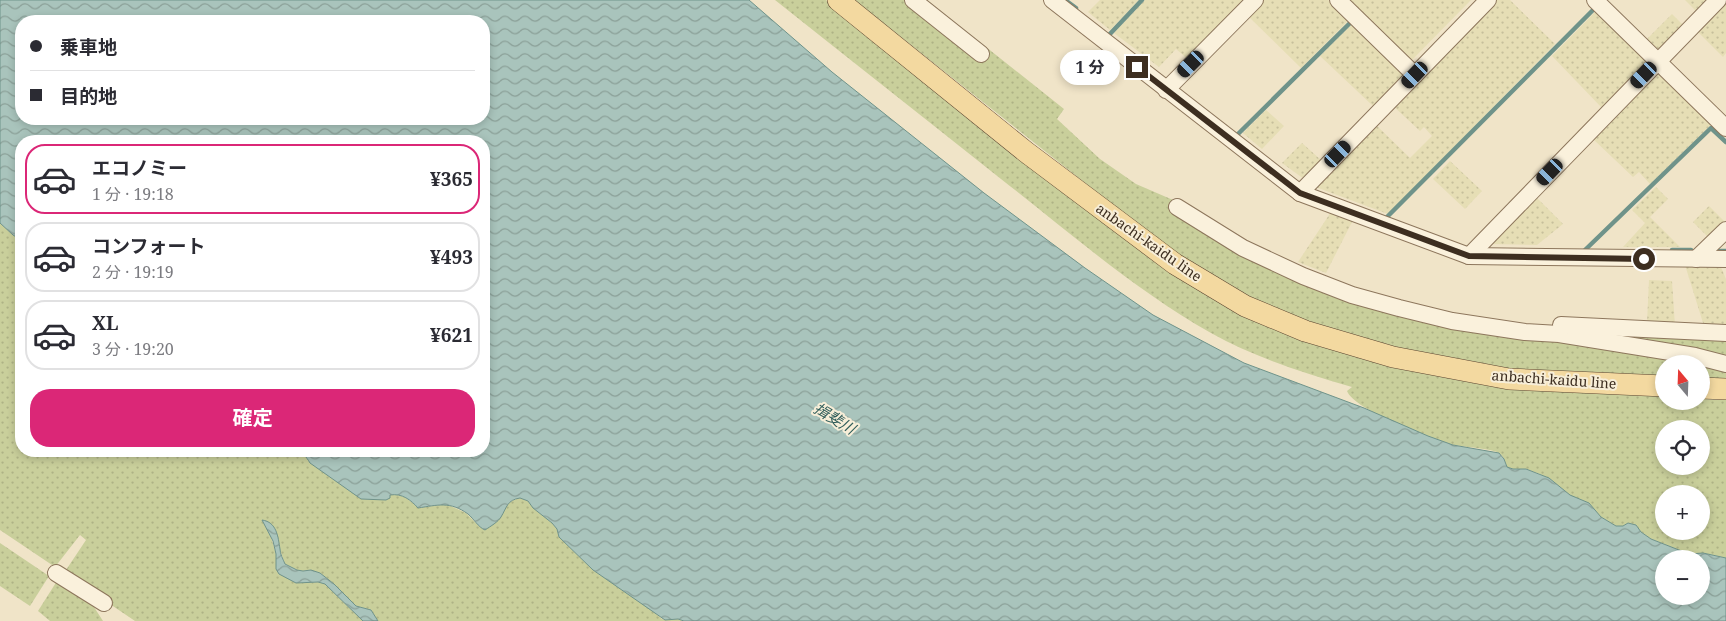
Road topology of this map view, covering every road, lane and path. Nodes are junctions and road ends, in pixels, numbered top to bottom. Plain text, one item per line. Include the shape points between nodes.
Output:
1 (838, 0) edge
2 (913, 0) edge
3 (1052, 0) edge
4 (1255, 0) edge
5 (1338, 0) edge
6 (1488, 0) edge
7 (1595, 0) edge
8 (1718, 0) edge
9 (981, 54) dead end
10 (1658, 61) junction
11 (1415, 75) junction
12 (1166, 90) junction
13 (1726, 128) edge
14 (1300, 193) junction
15 (1177, 207) dead end
16 (1726, 230) edge
17 (1469, 256) junction
18 (1696, 259) junction
19 (1726, 259) edge
20 (1525, 332) junction
21 (1726, 333) edge
22 (1726, 364) edge
23 (1655, 386) edge
24 (1710, 388) edge
25 (1726, 389) edge
26 (56, 574) dead end
27 (104, 603) dead end

1 - 23 main road, anbachi-kaidu line via 1112,217 1175,264 1245,306 1304,331 1393,357 1509,379
2 - 9 street
3 - 12 street
4 - 12 street
5 - 11 street
6 - 11 street
7 - 10 street
8 - 10 street
10 - 13 street
10 - 17 street
11 - 14 street
12 - 14 street
14 - 17 street
15 - 20 street via 1243,248 1352,295 1452,321
16 - 18 street
17 - 18 street
18 - 19 street
20 - 21 street via 1562,325
20 - 22 street via 1559,334
24 - 25 main road
26 - 27 street

